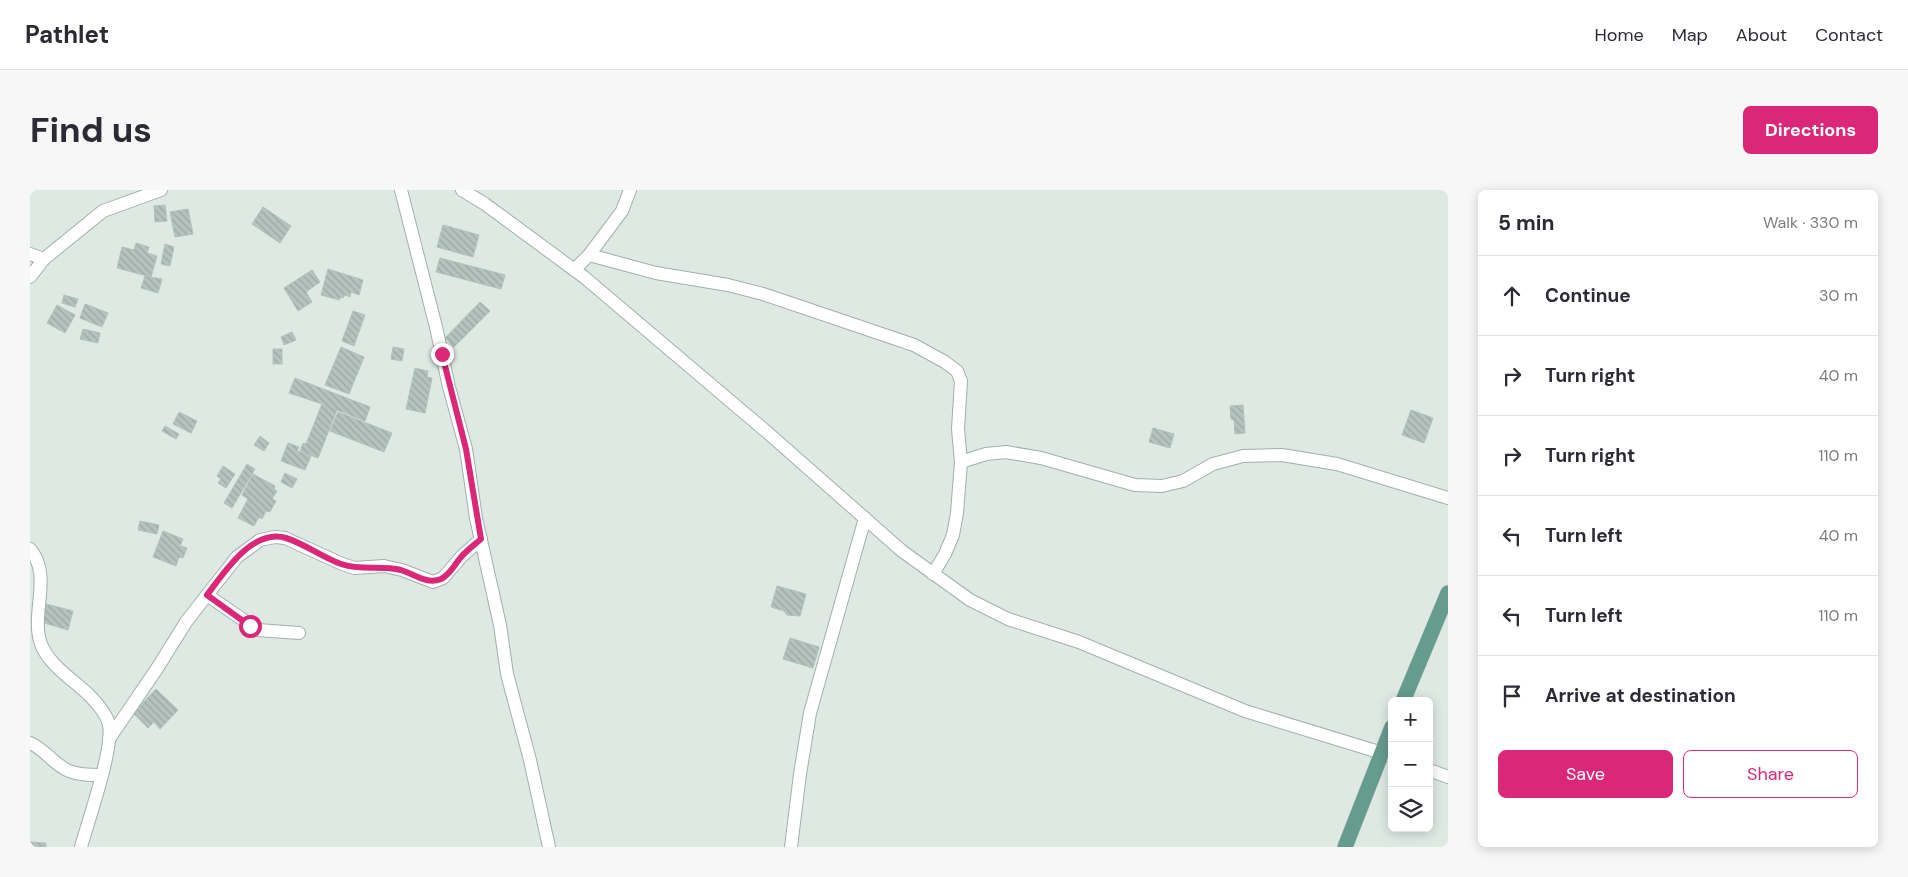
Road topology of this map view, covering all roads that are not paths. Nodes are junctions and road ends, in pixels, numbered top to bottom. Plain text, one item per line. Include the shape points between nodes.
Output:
1 (160, 190) edge
2 (401, 190) edge
3 (462, 190) edge
4 (630, 190) edge
5 (30, 254) edge
6 (589, 255) junction
7 (44, 259) junction
8 (574, 270) junction
9 (30, 277) edge
10 (961, 462) junction
11 (1448, 498) edge
12 (865, 518) junction
13 (481, 539) junction
14 (30, 549) edge
15 (933, 574) junction
16 (1448, 593) edge
17 (207, 595) junction
18 (299, 633) dead end
19 (1405, 697) edge
20 (109, 738) junction
21 (30, 742) edge
22 (1386, 754) edge
23 (1433, 771) edge
24 (101, 775) junction
25 (1448, 777) edge
26 (81, 847) edge
27 (549, 847) edge
28 (791, 847) edge
29 (1345, 847) edge

1 - 7 street via 103,211
2 - 13 street via 460,423
3 - 8 street
4 - 6 street via 622,211
5 - 7 street
6 - 8 street
6 - 10 street via 656,273 763,294 914,345 945,362 957,371 961,381 958,429
7 - 9 street
8 - 12 street via 768,432
10 - 11 street via 1006,452 1041,458 1135,485 1162,486 1182,482 1213,464 1243,456 1282,455 1337,464
10 - 15 street via 958,513 953,535
12 - 15 street
12 - 28 street via 810,713
13 - 17 street via 443,578 433,582 384,566 354,568 275,536 260,540 237,557
13 - 27 street via 507,674
14 - 20 street via 39,562 37,626 40,644 57,666 91,697 109,724
15 - 22 street via 970,600 1008,619 1079,642 1245,711
16 - 19 main road
17 - 18 street via 258,630
17 - 20 street
20 - 24 street
21 - 24 street via 67,771
22 - 29 main road
23 - 25 street
24 - 26 street

